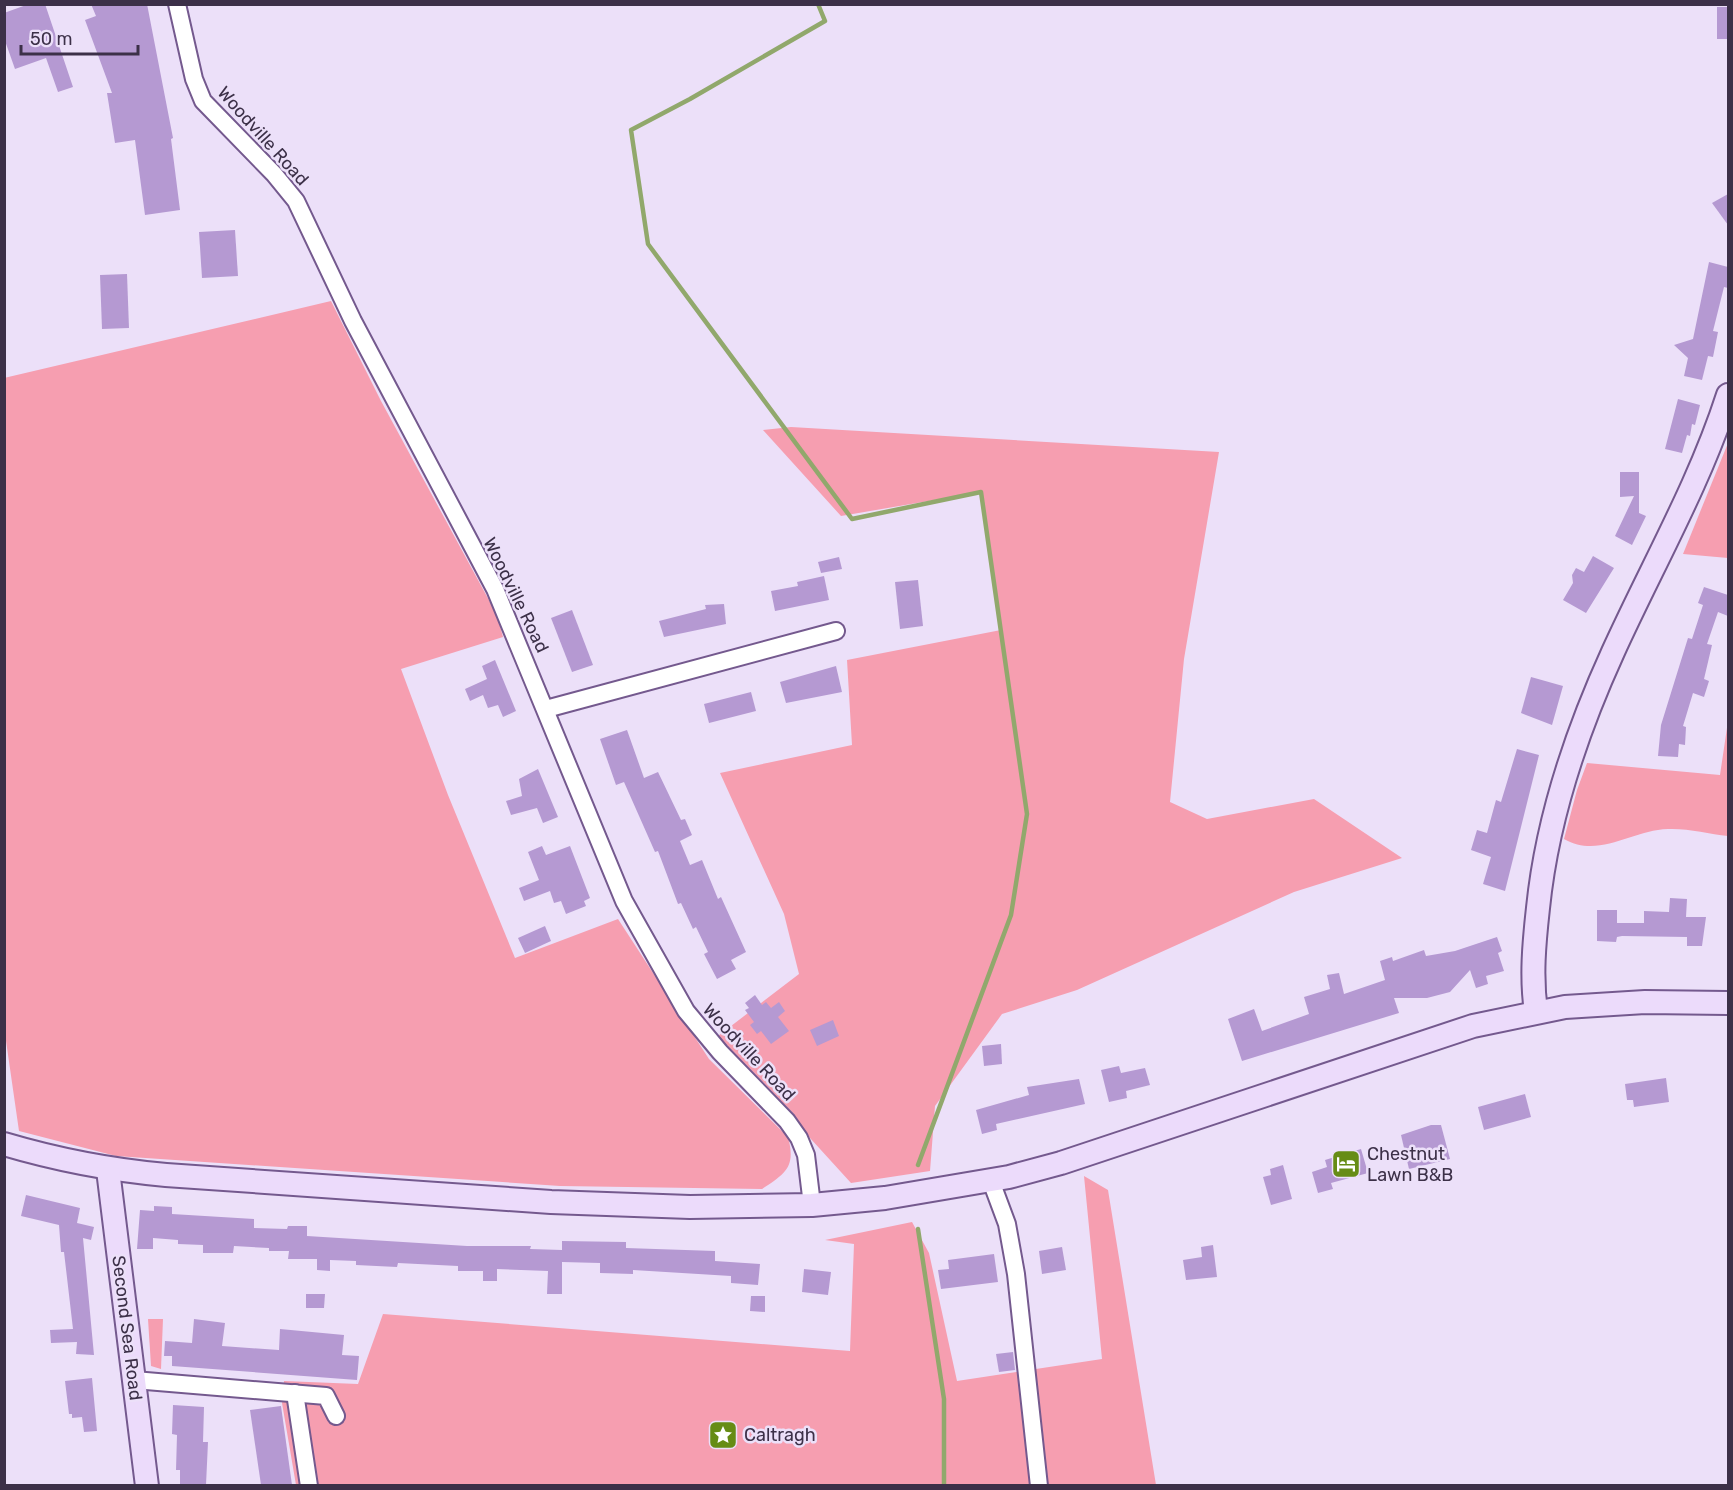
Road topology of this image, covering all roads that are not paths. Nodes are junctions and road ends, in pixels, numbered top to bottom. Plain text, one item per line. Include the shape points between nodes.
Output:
1 (177, 4) edge
2 (1728, 395) edge
3 (836, 631) dead end
4 (546, 709) junction
5 (1728, 1003) edge
6 (1536, 1012) junction
7 (4, 1144) edge
8 (108, 1170) junction
9 (991, 1181) junction
10 (812, 1205) junction
11 (134, 1380) junction
12 (295, 1393) junction
13 (336, 1416) dead end
14 (147, 1485) edge
15 (309, 1485) edge
16 (1039, 1485) edge

1 - 4 street, Woodville Road via 203,101 297,201 352,321 495,589
2 - 6 main road via 1696,480 1604,674 1557,802 1539,893 1532,965
3 - 4 street
4 - 10 street, Woodville Road via 624,901 686,1011 799,1138 806,1155
5 - 6 main road via 1645,1002
6 - 9 main road via 1473,1026 1060,1163
7 - 8 main road
8 - 10 main road via 551,1202 708,1208
8 - 11 main road, Second Sea Road
9 - 10 main road
9 - 16 street via 1007,1224 1016,1274
11 - 12 street
11 - 14 main road, Second Sea Road
12 - 13 street via 326,1396
12 - 15 street

